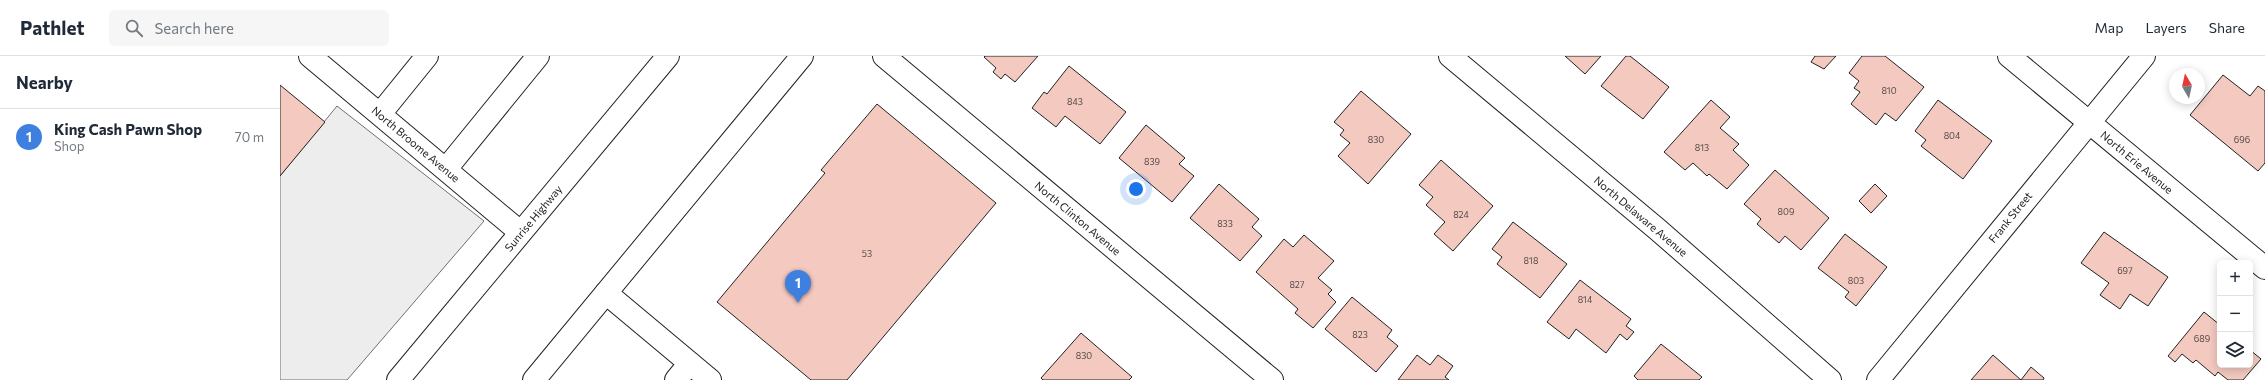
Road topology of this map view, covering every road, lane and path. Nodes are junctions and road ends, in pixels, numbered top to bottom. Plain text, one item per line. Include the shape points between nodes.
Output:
1 (310, 56) edge
2 (427, 56) edge
3 (538, 56) edge
4 (668, 56) edge
5 (802, 56) edge
6 (884, 56) edge
7 (1450, 56) edge
8 (2009, 56) edge
9 (2144, 56) edge
10 (380, 114) junction
11 (2088, 122) junction
12 (446, 169) junction
13 (520, 232) junction
14 (2265, 268) edge
15 (606, 293) junction
16 (690, 363) junction
17 (398, 380) edge
18 (534, 380) edge
19 (676, 380) edge
20 (710, 380) edge
21 (1272, 380) edge
22 (1830, 380) edge
23 (1878, 380) edge

1 - 10 main road, North Broome Avenue
2 - 10 main road
3 - 12 main road
4 - 13 main road, Sunrise Highway
5 - 15 main road
6 - 21 main road, North Clinton Avenue
7 - 22 main road, North Delaware Avenue via 1657,229
8 - 11 main road, North Erie Avenue
9 - 11 main road, Frank Street
10 - 12 main road, North Broome Avenue
11 - 14 main road, North Erie Avenue
11 - 23 main road, Frank Street
12 - 13 main road, North Broome Avenue
13 - 17 main road, Sunrise Highway
15 - 16 main road
15 - 18 main road
16 - 19 main road
16 - 20 main road

